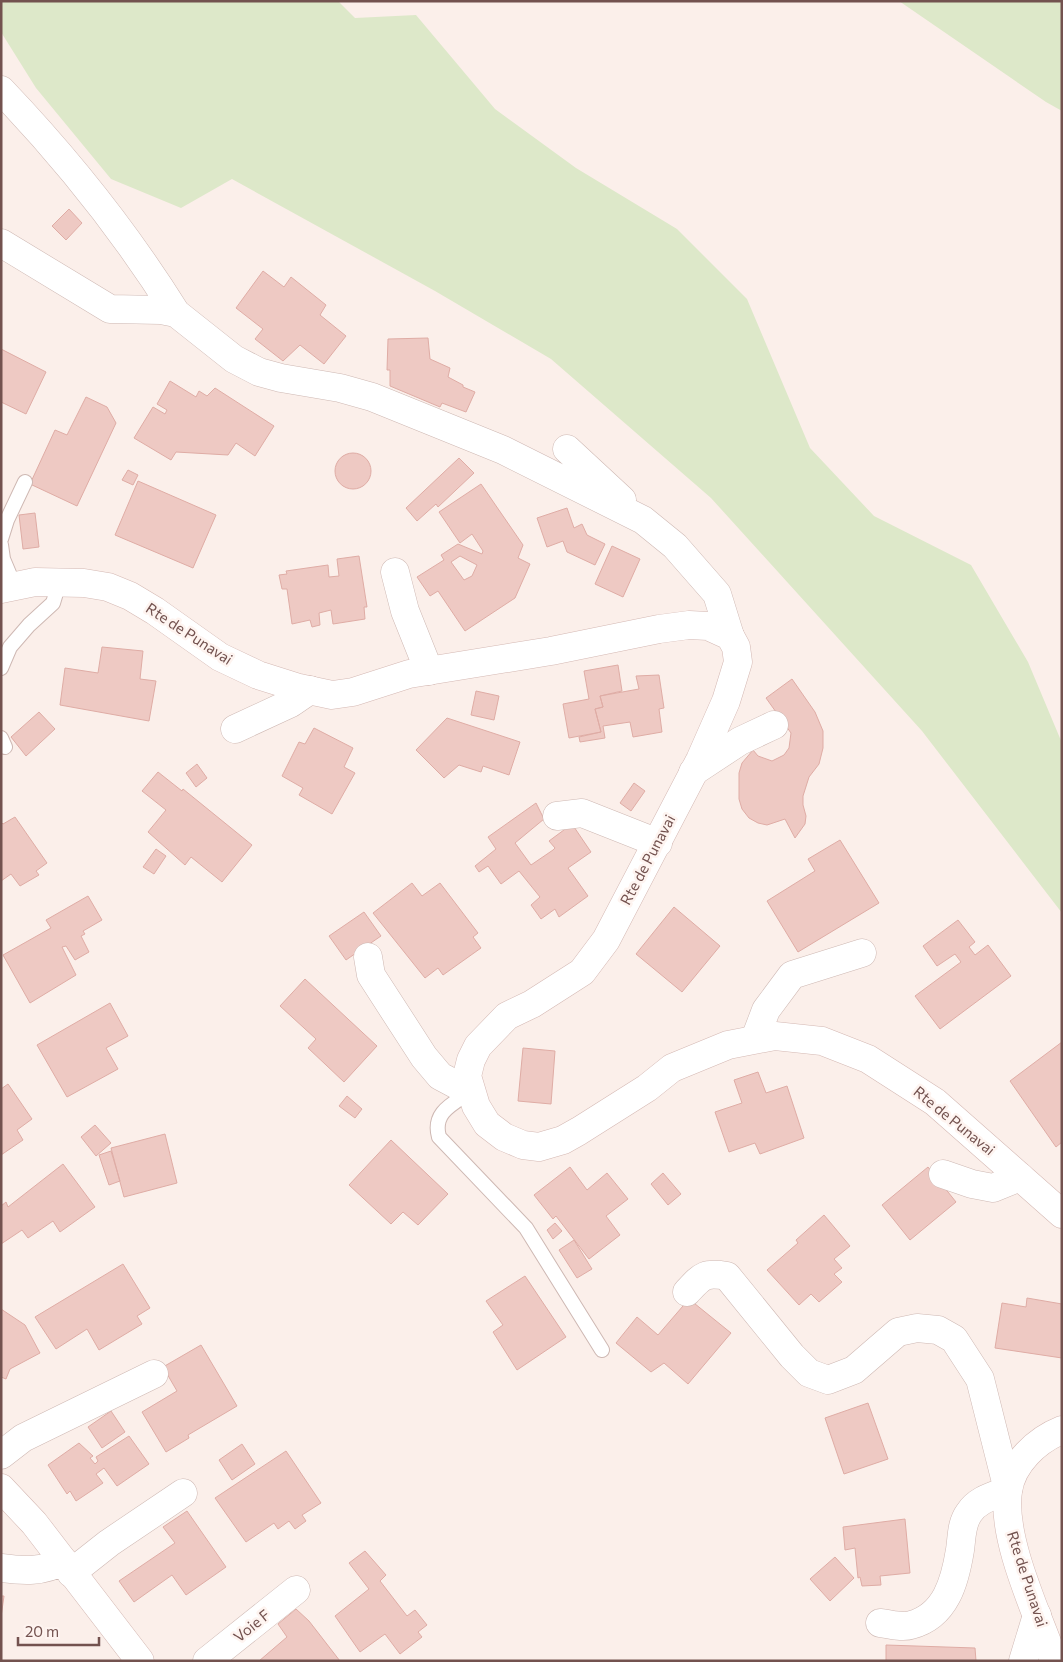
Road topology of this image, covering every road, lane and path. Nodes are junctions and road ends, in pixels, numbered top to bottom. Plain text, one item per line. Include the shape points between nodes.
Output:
1 (1, 90) edge
2 (1, 242) edge
3 (176, 313) junction
4 (567, 448) dead end
5 (25, 482) dead end
6 (643, 520) junction
7 (1, 540) edge
8 (1, 545) edge
9 (395, 572) dead end
10 (59, 583) junction
11 (8, 587) edge
12 (730, 636) junction
13 (1, 668) edge
14 (429, 671) junction
15 (310, 690) junction
16 (774, 725) dead end
17 (235, 729) dead end
18 (693, 772) junction
19 (557, 816) dead end
20 (658, 843) junction
21 (862, 953) dead end
22 (368, 958) dead end
23 (755, 1039) junction
24 (470, 1092) junction
25 (943, 1174) dead end
26 (1020, 1177) junction
27 (1062, 1214) edge
28 (687, 1292) dead end
29 (602, 1350) dead end
30 (154, 1374) dead end
31 (1062, 1430) edge
32 (1, 1455) edge
33 (1, 1488) edge
34 (1008, 1490) junction
35 (183, 1492) dead end
36 (67, 1567) junction
37 (1, 1568) edge
38 (296, 1590) dead end
39 (1037, 1615) junction
40 (880, 1623) dead end
41 (140, 1661) edge
42 (207, 1661) edge
43 (1023, 1661) edge
44 (1054, 1661) edge

1 - 3 street via 66,162
2 - 3 street via 110,309
3 - 6 street via 234,359 259,372 372,397 503,450
4 - 6 street
5 - 7 lane
6 - 12 street via 675,546 717,594
8 - 11 lane
9 - 14 street via 405,612
10 - 11 street, Rte de Punavai via 35,582
10 - 13 lane via 53,603 10,647
10 - 15 street, Rte de Punavai via 108,587 130,596 220,657 258,675
12 - 14 street, Rte de Punavai via 708,626 689,625
12 - 18 street, Rte de Punavai via 738,657 735,675
14 - 15 street, Rte de Punavai via 408,674 353,692 332,695
15 - 17 street
16 - 18 street via 740,741
18 - 20 street, Rte de Punavai
19 - 20 street via 582,813
20 - 24 street, Rte de Punavai via 600,952 582,972 507,1016 478,1046 470,1060 467,1076
21 - 23 street via 792,975 766,1010
22 - 24 street via 370,975 424,1057 440,1076
23 - 24 street, Rte de Punavai via 728,1045 672,1068 647,1088 579,1131 563,1140 539,1146 520,1144 487,1124
23 - 26 street, Rte de Punavai via 781,1036 822,1041 868,1059 935,1102
24 - 29 lane via 442,1111 438,1118 439,1137 526,1228
25 - 26 street via 993,1188
26 - 27 street, Rte de Punavai
28 - 34 street via 701,1277 712,1273 727,1276 792,1356 809,1373 828,1380 854,1370 898,1332 918,1328 938,1330 954,1339 980,1379
30 - 32 street via 23,1438
31 - 34 street, Rte de Punavai via 1044,1437 1030,1451 1014,1472
33 - 36 street via 34,1523
34 - 39 street, Rte de Punavai via 1007,1513 1014,1544
34 - 40 street via 979,1502 969,1512 963,1525 953,1582 940,1608 932,1616 910,1626
35 - 36 street via 109,1543
36 - 37 street via 36,1570
36 - 41 street
38 - 42 street, Voie F
39 - 43 street
39 - 44 street, Rte de Punavai

